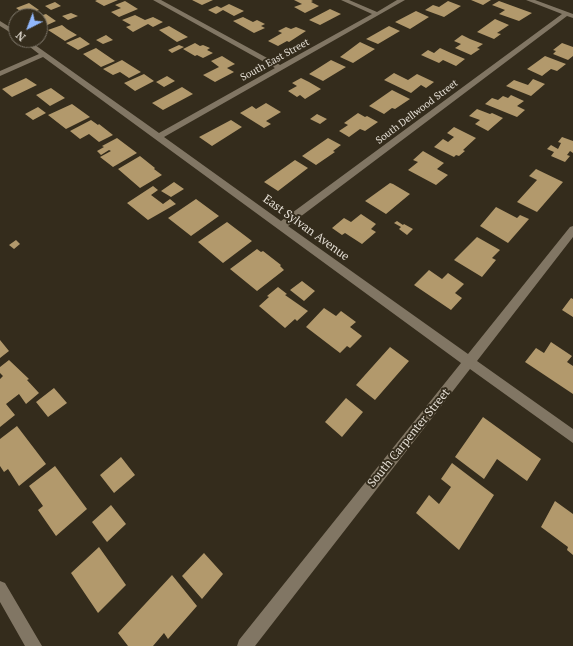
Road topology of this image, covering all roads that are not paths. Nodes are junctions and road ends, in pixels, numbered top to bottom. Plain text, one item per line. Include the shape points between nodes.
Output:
1 (156, 0) edge
2 (344, 0) edge
3 (402, 0) edge
4 (529, 0) edge
5 (377, 14) junction
6 (569, 15) edge
7 (35, 48) edge
8 (44, 54) junction
9 (280, 68) junction
10 (0, 74) edge
11 (158, 137) junction
12 (281, 226) junction
13 (573, 230) edge
14 (470, 363) junction
15 (573, 437) edge
16 (0, 588) edge
17 (34, 646) edge
18 (245, 646) edge

1 - 9 street
2 - 5 street
3 - 5 street, South East Street
4 - 6 street
5 - 9 street, South East Street
6 - 12 street, South Dellwood Street
7 - 8 street, East Sylvan Avenue
8 - 10 street
8 - 11 street, East Sylvan Avenue
9 - 11 street, South East Street
11 - 12 street, East Sylvan Avenue
12 - 14 street, East Sylvan Avenue
13 - 14 street, South Carpenter Street
14 - 15 street, East Sylvan Avenue
14 - 18 street, South Carpenter Street
16 - 17 street

